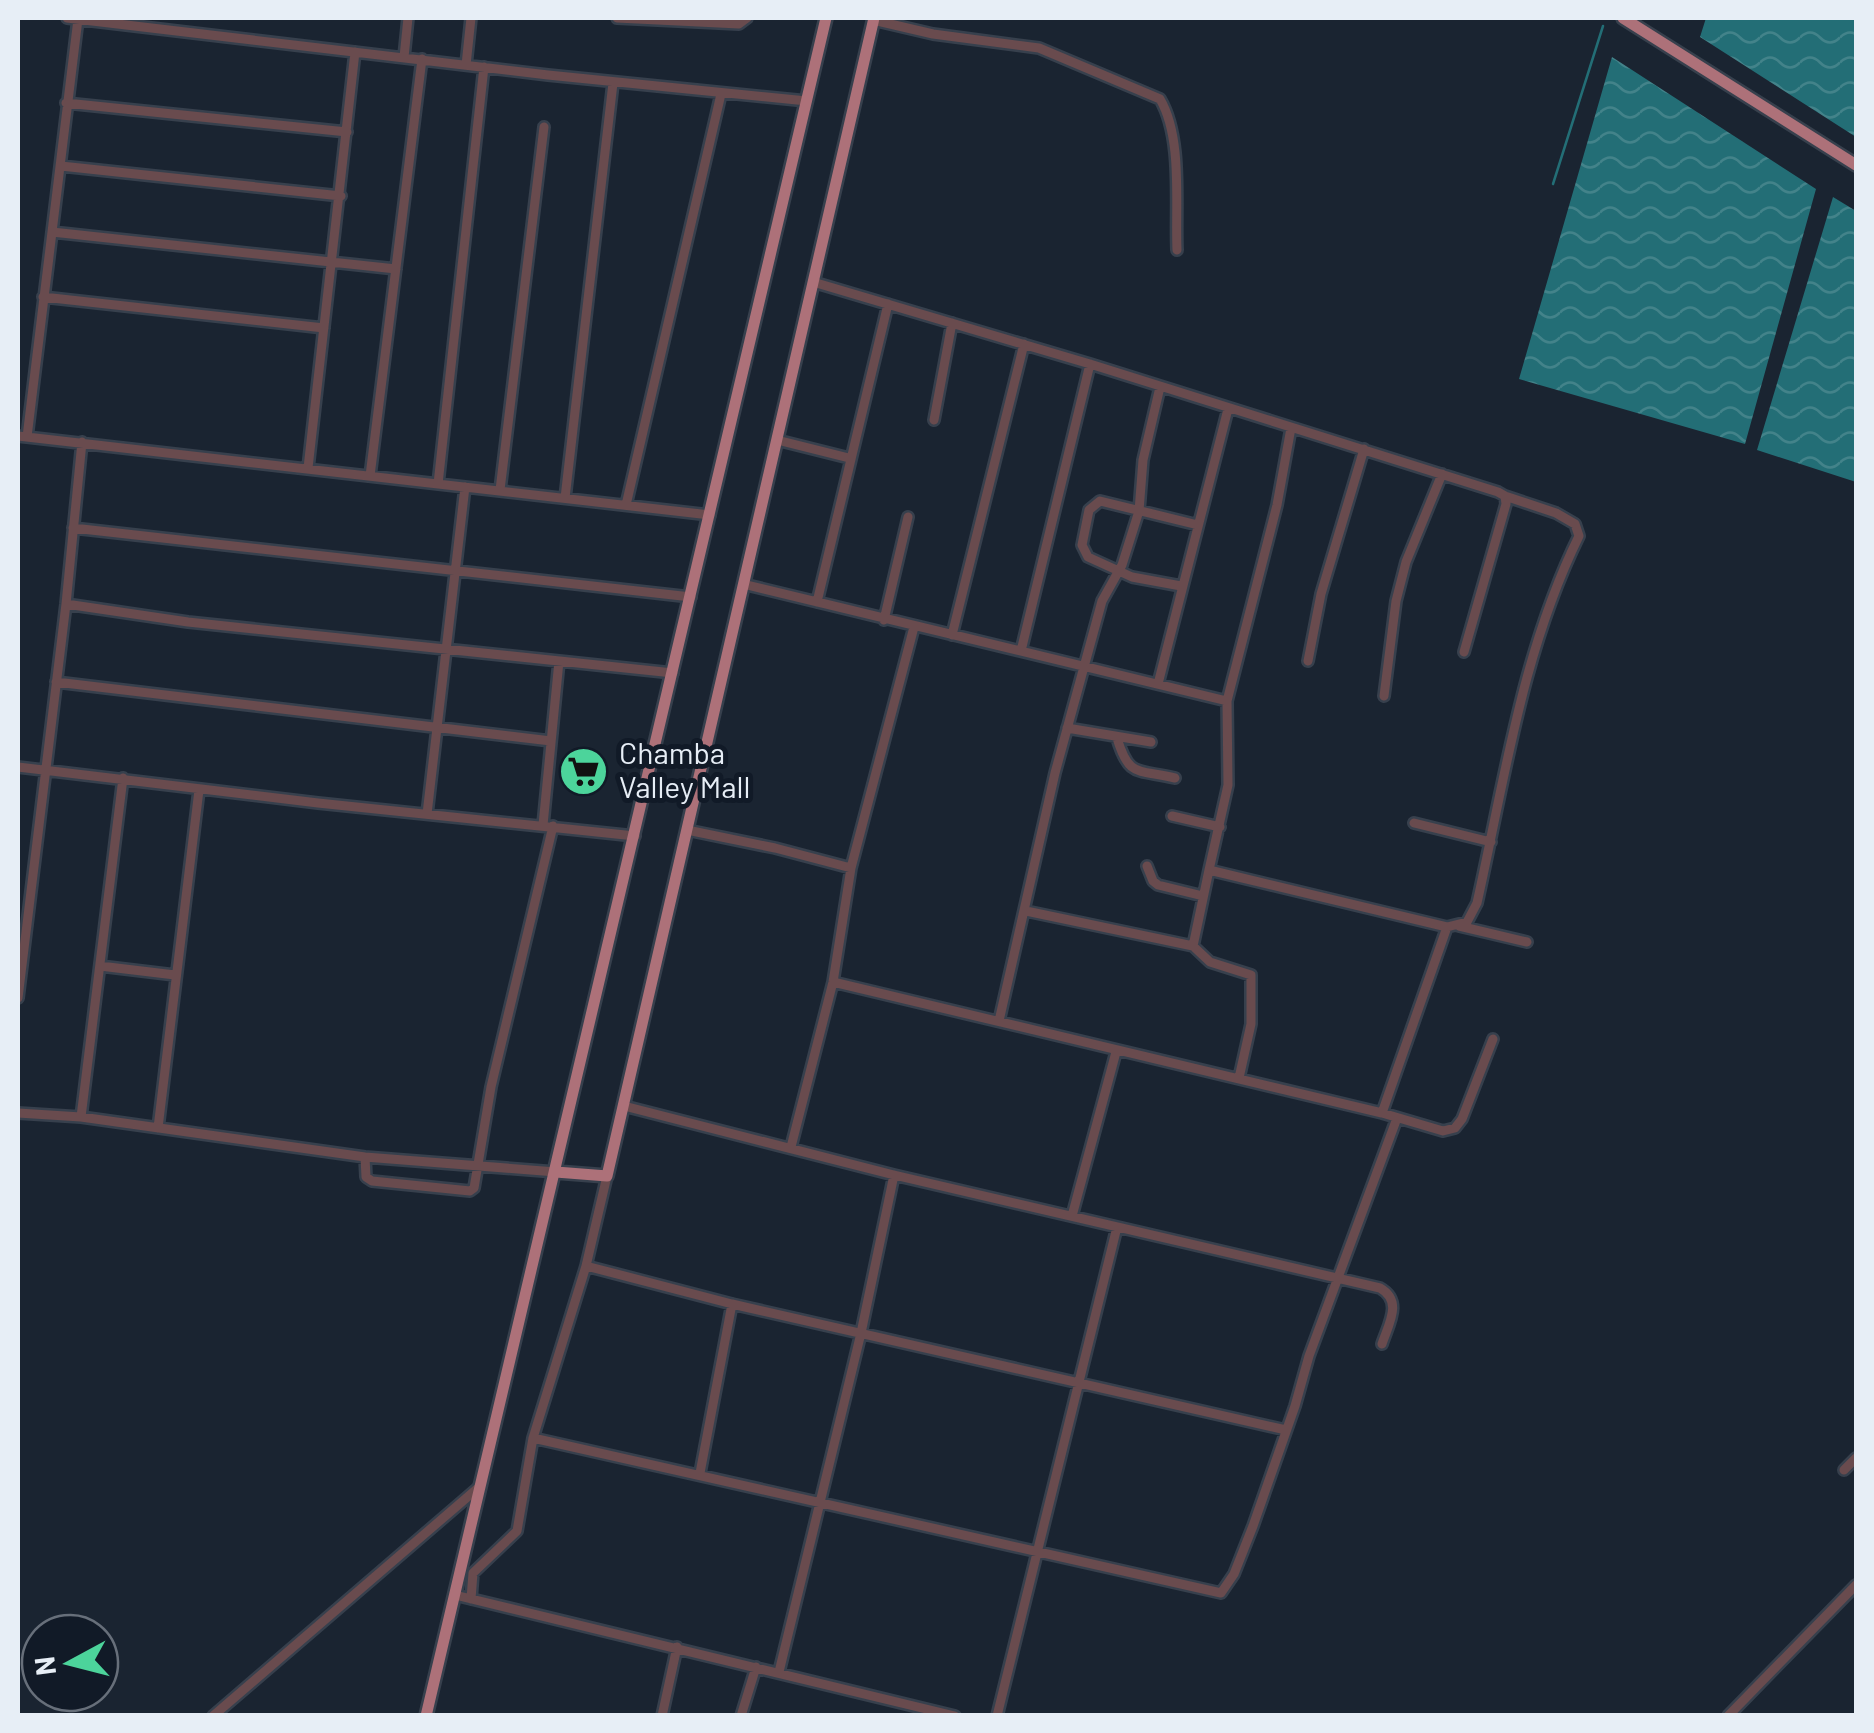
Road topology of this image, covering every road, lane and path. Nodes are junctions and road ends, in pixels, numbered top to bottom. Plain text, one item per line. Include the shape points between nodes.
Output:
1 (67, 18) edge
2 (408, 18) edge
3 (471, 18) edge
4 (616, 18) edge
5 (747, 18) edge
6 (826, 18) edge
7 (874, 18) edge
8 (1623, 18) edge
9 (78, 19) edge
10 (354, 52) junction
11 (404, 57) junction
12 (422, 59) junction
13 (466, 65) junction
14 (484, 67) junction
15 (613, 82) junction
16 (722, 94) junction
17 (806, 102) junction
18 (66, 103) junction
19 (544, 127) dead end
20 (347, 132) junction
21 (1856, 165) edge
22 (61, 166) junction
23 (341, 196) junction
24 (52, 232) junction
25 (1177, 250) dead end
26 (333, 261) junction
27 (396, 269) junction
28 (813, 282) junction
29 (43, 297) junction
30 (888, 304) junction
31 (952, 323) junction
32 (324, 328) junction
33 (1024, 344) junction
34 (1090, 364) junction
35 (1160, 388) junction
36 (1228, 409) junction
37 (934, 420) dead end
38 (1291, 428) junction
39 (22, 437) edge
40 (777, 440) junction
41 (82, 442) junction
42 (1364, 449) junction
43 (850, 458) junction
44 (308, 468) junction
45 (1442, 474) junction
46 (370, 476) junction
47 (438, 484) junction
48 (465, 486) junction
49 (500, 490) junction
50 (1505, 496) junction
51 (565, 498) junction
52 (626, 505) junction
53 (1139, 511) junction
54 (710, 515) junction
55 (908, 517) dead end
56 (1198, 525) junction
57 (73, 528) junction
58 (455, 570) junction
59 (1118, 572) junction
60 (743, 584) junction
61 (1182, 586) junction
62 (690, 598) junction
63 (817, 602) junction
64 (66, 604) junction
65 (884, 620) junction
66 (914, 627) junction
67 (952, 635) junction
68 (444, 647) junction
69 (1020, 651) junction
70 (1464, 652) dead end
71 (559, 661) junction
72 (1308, 662) dead end
73 (1086, 668) junction
74 (673, 673) junction
75 (56, 682) junction
76 (1158, 684) junction
77 (1384, 696) dead end
78 (1227, 701) junction
79 (436, 725) junction
80 (1068, 728) junction
81 (1116, 738) junction
82 (551, 741) junction
83 (1151, 742) dead end
84 (18, 767) edge
85 (46, 770) junction
86 (123, 778) junction
87 (1174, 778) dead end
88 (199, 790) junction
89 (427, 814) junction
90 (1172, 816) dead end
91 (1414, 823) dead end
92 (548, 825) junction
93 (1220, 827) junction
94 (687, 830) junction
95 (635, 836) junction
96 (1491, 842) junction
97 (1147, 866) dead end
98 (851, 868) junction
99 (1209, 870) junction
100 (1203, 896) junction
101 (1026, 911) junction
102 (1451, 926) junction
103 (1527, 942) dead end
104 (1193, 946) junction
105 (100, 966) junction
106 (174, 975) junction
107 (832, 982) junction
108 (18, 998) edge
109 (999, 1021) junction
110 (1493, 1040) dead end
111 (1116, 1052) junction
112 (1239, 1078) junction
113 (624, 1106) junction
114 (1382, 1113) junction
115 (18, 1114) edge
116 (81, 1117) junction
117 (1397, 1118) junction
118 (158, 1128) junction
119 (791, 1147) junction
120 (364, 1158) junction
121 (478, 1166) junction
122 (556, 1172) junction
123 (894, 1175) junction
124 (606, 1176) junction
125 (1072, 1216) junction
126 (1117, 1226) junction
127 (586, 1266) junction
128 (1338, 1277) junction
129 (732, 1304) junction
130 (861, 1333) junction
131 (1382, 1344) dead end
132 (1078, 1385) junction
133 (1286, 1430) junction
134 (533, 1438) junction
135 (1856, 1458) edge
136 (1844, 1470) dead end
137 (700, 1473) junction
138 (480, 1487) junction
139 (820, 1501) junction
140 (1037, 1552) junction
141 (1856, 1586) edge
142 (456, 1596) junction
143 (470, 1599) junction
144 (677, 1647) junction
145 (756, 1667) junction
146 (779, 1672) junction
147 (952, 1715) edge
148 (214, 1716) edge
149 (426, 1716) edge
150 (662, 1716) edge
151 (741, 1716) edge
152 (997, 1716) edge
153 (1728, 1716) edge

1 - 9 street
2 - 11 street
3 - 13 street
4 - 5 street via 739,24
6 - 17 main road
7 - 25 street via 933,34 1040,48 1154,95 1171,128
7 - 28 main road
8 - 21 main road
9 - 10 street
9 - 18 street
10 - 11 street
10 - 20 street
11 - 12 street
12 - 13 street
12 - 27 street
13 - 14 street
14 - 15 street
14 - 47 street
15 - 16 street
15 - 51 street
16 - 17 street
16 - 52 street
17 - 54 main road
18 - 20 street
18 - 22 street
19 - 49 street
20 - 23 street
22 - 23 street
22 - 24 street
23 - 26 street
24 - 26 street
24 - 29 street
26 - 27 street
26 - 32 street
27 - 46 street
28 - 30 street
28 - 40 main road
29 - 32 street
29 - 39 street
30 - 31 street
30 - 43 street
31 - 33 street
31 - 37 street
32 - 44 street
33 - 34 street
33 - 67 street
34 - 35 street
34 - 69 street
35 - 36 street
35 - 53 street via 1142,460
36 - 38 street
36 - 56 street
38 - 42 street
38 - 78 street
39 - 41 street
40 - 43 street
40 - 60 main road
41 - 44 street
41 - 57 street
42 - 45 street
42 - 72 street
43 - 63 street
44 - 46 street
45 - 50 street
45 - 77 street via 1406,562
46 - 47 street
47 - 48 street
48 - 49 street
48 - 58 street
49 - 51 street
50 - 70 street
50 - 96 street via 1556,513 1576,524 1579,536 1527,670
51 - 52 street
52 - 54 street
53 - 56 street
53 - 59 street
53 - 59 street via 1100,501 1089,510 1083,551
54 - 62 main road
55 - 65 street
56 - 61 street
57 - 58 street
57 - 64 street
58 - 62 street
58 - 68 street
59 - 61 street
59 - 73 street via 1102,601
60 - 63 street
60 - 94 main road
61 - 76 street
62 - 74 main road
63 - 65 street
64 - 68 street
64 - 75 street
65 - 66 street
66 - 67 street
66 - 98 street
67 - 69 street
68 - 71 street
68 - 79 street
69 - 73 street
71 - 74 street
71 - 82 street
73 - 76 street
73 - 80 street
74 - 95 main road
75 - 79 street
75 - 85 street
76 - 78 street
78 - 93 street via 1228,785
79 - 82 street
79 - 89 street
80 - 81 street
80 - 101 street
81 - 83 street
81 - 87 street via 1130,768
82 - 92 street
84 - 85 street
85 - 86 street
85 - 108 street
86 - 88 street
86 - 105 street
88 - 89 street
88 - 106 street
89 - 92 street
90 - 93 street
91 - 96 street
92 - 95 street
92 - 121 street
93 - 99 street
94 - 98 street
94 - 113 main road
95 - 122 main road
96 - 102 street via 1477,902 1466,922
97 - 100 street via 1158,885
98 - 107 street
99 - 100 street
99 - 102 street
100 - 104 street
101 - 104 street
101 - 109 street
102 - 103 street
102 - 114 street
104 - 112 street via 1210,962 1251,975 1251,1024
105 - 106 street
105 - 116 street
106 - 118 street
107 - 109 street
107 - 119 street
109 - 111 street
110 - 117 street via 1456,1128 1444,1132
111 - 112 street
111 - 125 street
112 - 114 street
113 - 119 street
113 - 124 main road
114 - 117 street
115 - 116 street
116 - 118 street
117 - 128 street
118 - 120 street
119 - 123 street
120 - 121 street
120 - 121 street via 372,1181 470,1191
121 - 122 street
122 - 124 main road
122 - 138 main road
123 - 125 street
123 - 130 street
124 - 127 street
125 - 126 street
126 - 128 street
126 - 132 street
127 - 129 street
127 - 134 street
128 - 131 street via 1389,1294 1393,1309
128 - 133 street
129 - 130 street
129 - 137 street
130 - 132 street
130 - 139 street
132 - 133 street
132 - 140 street
133 - 140 street via 1234,1574 1221,1593
134 - 137 street
134 - 143 street via 517,1532 473,1573
135 - 136 street
137 - 139 street
138 - 142 main road
138 - 148 street
139 - 140 street
139 - 146 street
140 - 152 street
141 - 153 street
142 - 143 street
142 - 149 main road
143 - 144 street
144 - 145 street
144 - 150 street
145 - 146 street
145 - 151 street
146 - 147 street

